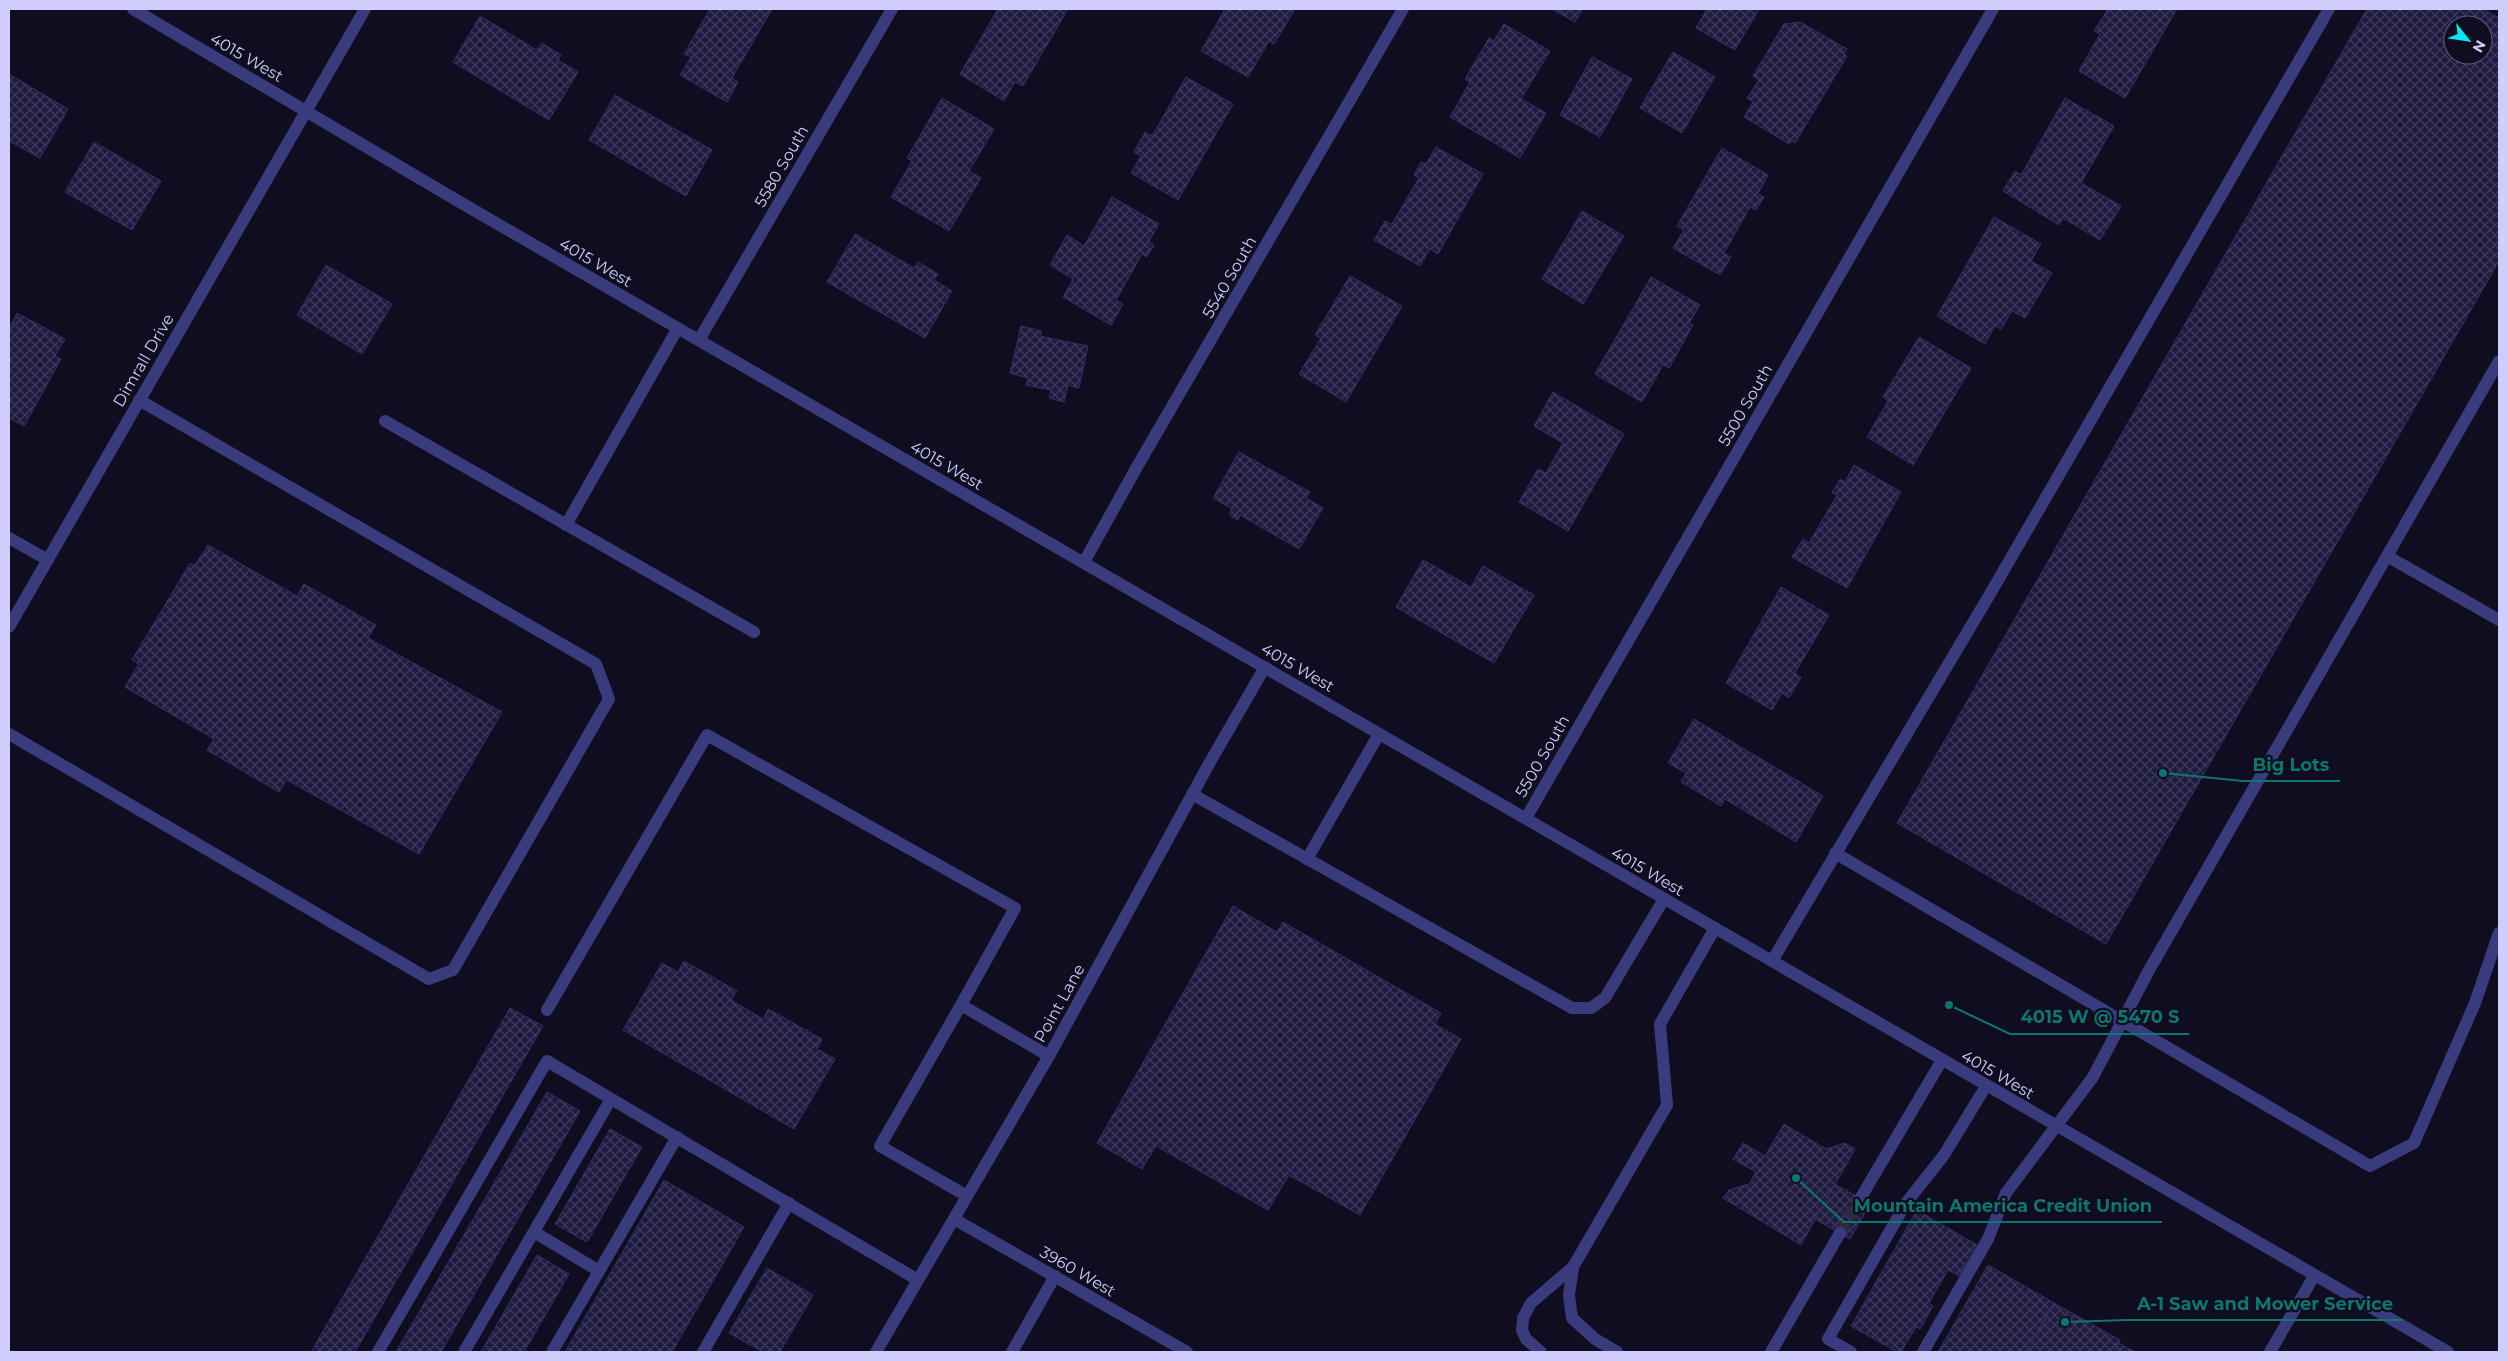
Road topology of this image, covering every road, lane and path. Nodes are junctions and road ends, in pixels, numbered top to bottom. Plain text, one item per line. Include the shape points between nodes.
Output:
1 (133, 9) edge
2 (365, 9) edge
3 (892, 9) edge
4 (1403, 9) edge
5 (1993, 9) edge
6 (2329, 9) edge
7 (307, 111) junction
8 (678, 328) junction
9 (699, 340) junction
10 (2499, 361) edge
11 (139, 400) junction
12 (385, 421) dead end
13 (566, 524) junction
14 (9, 538) edge
15 (2388, 556) junction
16 (48, 560) junction
17 (1084, 562) junction
18 (2499, 620) edge
19 (9, 627) edge
20 (754, 632) dead end
21 (1265, 667) junction
22 (9, 734) edge
23 (1379, 734) junction
24 (1192, 794) junction
25 (1526, 818) junction
26 (1835, 853) junction
27 (1307, 859) junction
28 (1664, 899) junction
29 (1715, 928) junction
30 (2499, 933) edge
31 (1772, 962) junction
32 (961, 1005) junction
33 (547, 1010) dead end
34 (2122, 1023) junction
35 (1049, 1056) junction
36 (1942, 1060) junction
37 (1986, 1086) junction
38 (611, 1098) junction
39 (2056, 1126) junction
40 (677, 1137) junction
41 (967, 1196) junction
42 (1860, 1199) tunnel mouth
43 (789, 1203) junction
44 (954, 1220) junction
45 (534, 1232) junction
46 (1840, 1233) tunnel mouth
47 (1573, 1267) junction
48 (599, 1271) junction
49 (1055, 1276) junction
50 (2314, 1276) junction
51 (918, 1280) junction
52 (378, 1352) edge
53 (464, 1352) edge
54 (552, 1352) edge
55 (703, 1352) edge
56 (876, 1352) edge
57 (1012, 1352) edge
58 (1187, 1352) edge
59 (1541, 1352) edge
60 (1617, 1352) edge
61 (1770, 1352) edge
62 (1851, 1352) edge
63 (1924, 1352) edge
64 (2270, 1352) edge
65 (2448, 1352) edge

1 - 7 street, 4015 West
2 - 7 street, Dimrall Drive
3 - 9 street, 5580 South
4 - 17 street, 5540 South
5 - 25 street, 5500 South
6 - 26 street via 1990,594
7 - 8 street, 4015 West
7 - 11 street, Dimrall Drive
8 - 9 street, 4015 West
8 - 13 street
9 - 17 street, 4015 West
10 - 15 street
11 - 16 street, Dimrall Drive
11 - 22 street via 596,664 609,699 453,970 429,979
12 - 13 street
13 - 20 street
14 - 16 street
15 - 18 street
15 - 34 street via 2148,972
16 - 19 street, Dimrall Drive
17 - 21 street, 4015 West
21 - 23 street, 4015 West
21 - 24 street, Point Lane
23 - 25 street, 4015 West
23 - 27 street
24 - 27 street
24 - 35 street, Point Lane
25 - 28 street, 4015 West
26 - 31 street
26 - 34 street
27 - 28 street via 1572,1008 1591,1008 1605,998
28 - 29 street, 4015 West
29 - 31 street, 4015 West
29 - 47 street via 1660,1024 1667,1105
30 - 34 street via 2475,1002 2414,1143 2370,1166
31 - 36 street, 4015 West
32 - 33 street via 1015,908 707,735
32 - 35 street
32 - 41 street via 880,1146
34 - 39 street via 2094,1077
35 - 41 street, Point Lane
36 - 37 street, 4015 West
36 - 42 street
37 - 39 street, 4015 West
37 - 62 street via 1944,1154 1906,1204 1828,1339
38 - 40 street
38 - 45 street
38 - 52 street via 547,1061
39 - 50 street, 4015 West
39 - 63 street via 2006,1193 1988,1239
40 - 43 street
40 - 48 street
41 - 44 street, Point Lane
43 - 51 street
43 - 55 street
44 - 49 street, 3960 West
44 - 51 street, Point Lane
45 - 48 street
45 - 53 street
46 - 61 street
47 - 59 street via 1531,1302 1523,1318 1522,1330 1526,1339
47 - 60 street via 1569,1295 1572,1318 1595,1339
48 - 54 street
49 - 57 street
49 - 58 street, 3960 West
50 - 64 street
50 - 65 street, 4015 West
51 - 56 street, Point Lane

